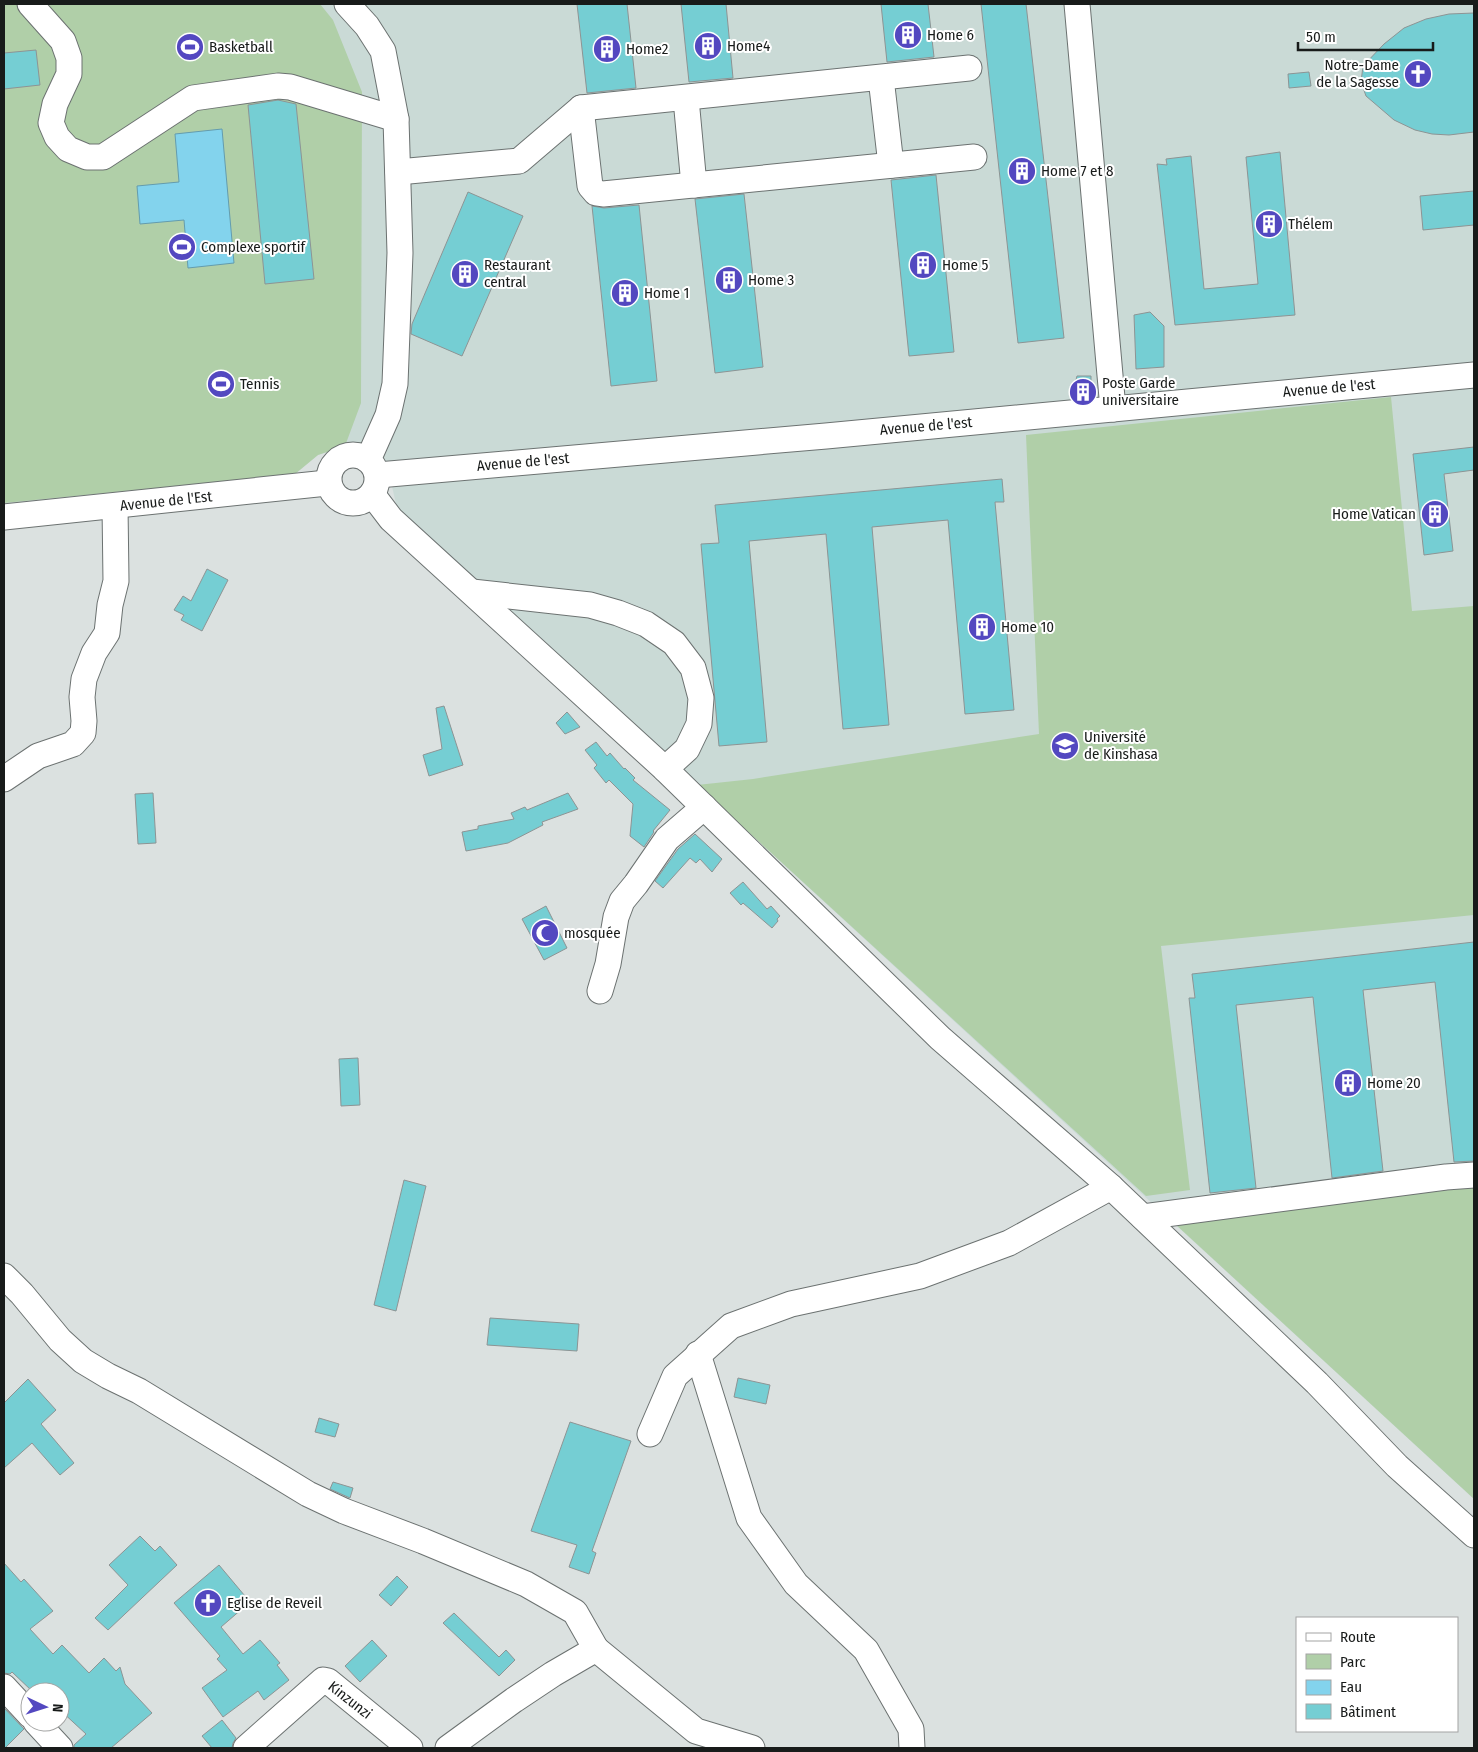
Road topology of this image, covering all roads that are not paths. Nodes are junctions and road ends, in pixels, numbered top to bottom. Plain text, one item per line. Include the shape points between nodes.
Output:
1 (30, 4) edge
2 (347, 4) edge
3 (1077, 4) edge
4 (968, 68) dead end
5 (881, 78) junction
6 (686, 99) junction
7 (581, 108) junction
8 (396, 119) junction
9 (974, 157) dead end
10 (891, 165) junction
11 (398, 172) junction
12 (694, 184) junction
13 (1474, 375) edge
14 (1113, 409) junction
15 (373, 476) junction
16 (327, 483) junction
17 (116, 506) junction
18 (4, 517) edge
19 (472, 592) junction
20 (665, 769) junction
21 (4, 779) edge
22 (704, 807) junction
23 (600, 991) dead end
24 (1474, 1175) edge
25 (1111, 1187) junction
26 (1143, 1217) junction
27 (4, 1276) edge
28 (698, 1354) junction
29 (650, 1434) dead end
30 (1474, 1535) edge
31 (596, 1648) junction
32 (4, 1687) edge
33 (20, 1704) edge
34 (45, 1732) edge
35 (60, 1748) edge
36 (246, 1748) edge
37 (410, 1748) edge
38 (448, 1748) edge
39 (752, 1748) edge
40 (912, 1748) edge

1 - 8 street via 63,41 69,58 69,74 55,104 51,123 57,137 68,149 87,157 103,157 194,98 278,86
2 - 8 street via 383,51
3 - 14 street
4 - 5 street
5 - 6 street
5 - 10 street
6 - 7 street
6 - 12 street
7 - 11 street via 519,161
7 - 12 street via 592,190 602,194
8 - 11 street
9 - 10 street
10 - 12 street
11 - 15 street via 400,252 395,384
13 - 14 street, Avenue de l'est
14 - 15 street, Avenue de l'est
15 - 16 street via 361,456 354,455 333,464
15 - 16 street via 366,500 357,504 340,501
15 - 19 street via 391,519
16 - 17 street, Avenue de l'Est
17 - 18 street, Avenue de l'Est
17 - 21 street via 116,581 106,633 84,679 83,733 73,744 38,756
19 - 20 street
19 - 20 street via 590,605 646,624 674,643 693,668 701,698 699,724 687,750
20 - 22 street
22 - 23 street via 667,839 622,901
22 - 25 street via 940,1038
24 - 26 street
25 - 26 street
25 - 28 street via 1009,1243 920,1276 791,1304 731,1326
26 - 30 street via 1317,1383 1397,1466
27 - 31 street via 60,1340 83,1361 139,1391 308,1494 344,1512 432,1544 526,1584 575,1612
28 - 29 street via 675,1376
28 - 40 street via 749,1518 796,1584 866,1650 910,1729
31 - 38 street via 514,1700
31 - 39 street via 696,1731
32 - 33 street
34 - 35 street
36 - 37 street, Kinzunzi via 323,1680

